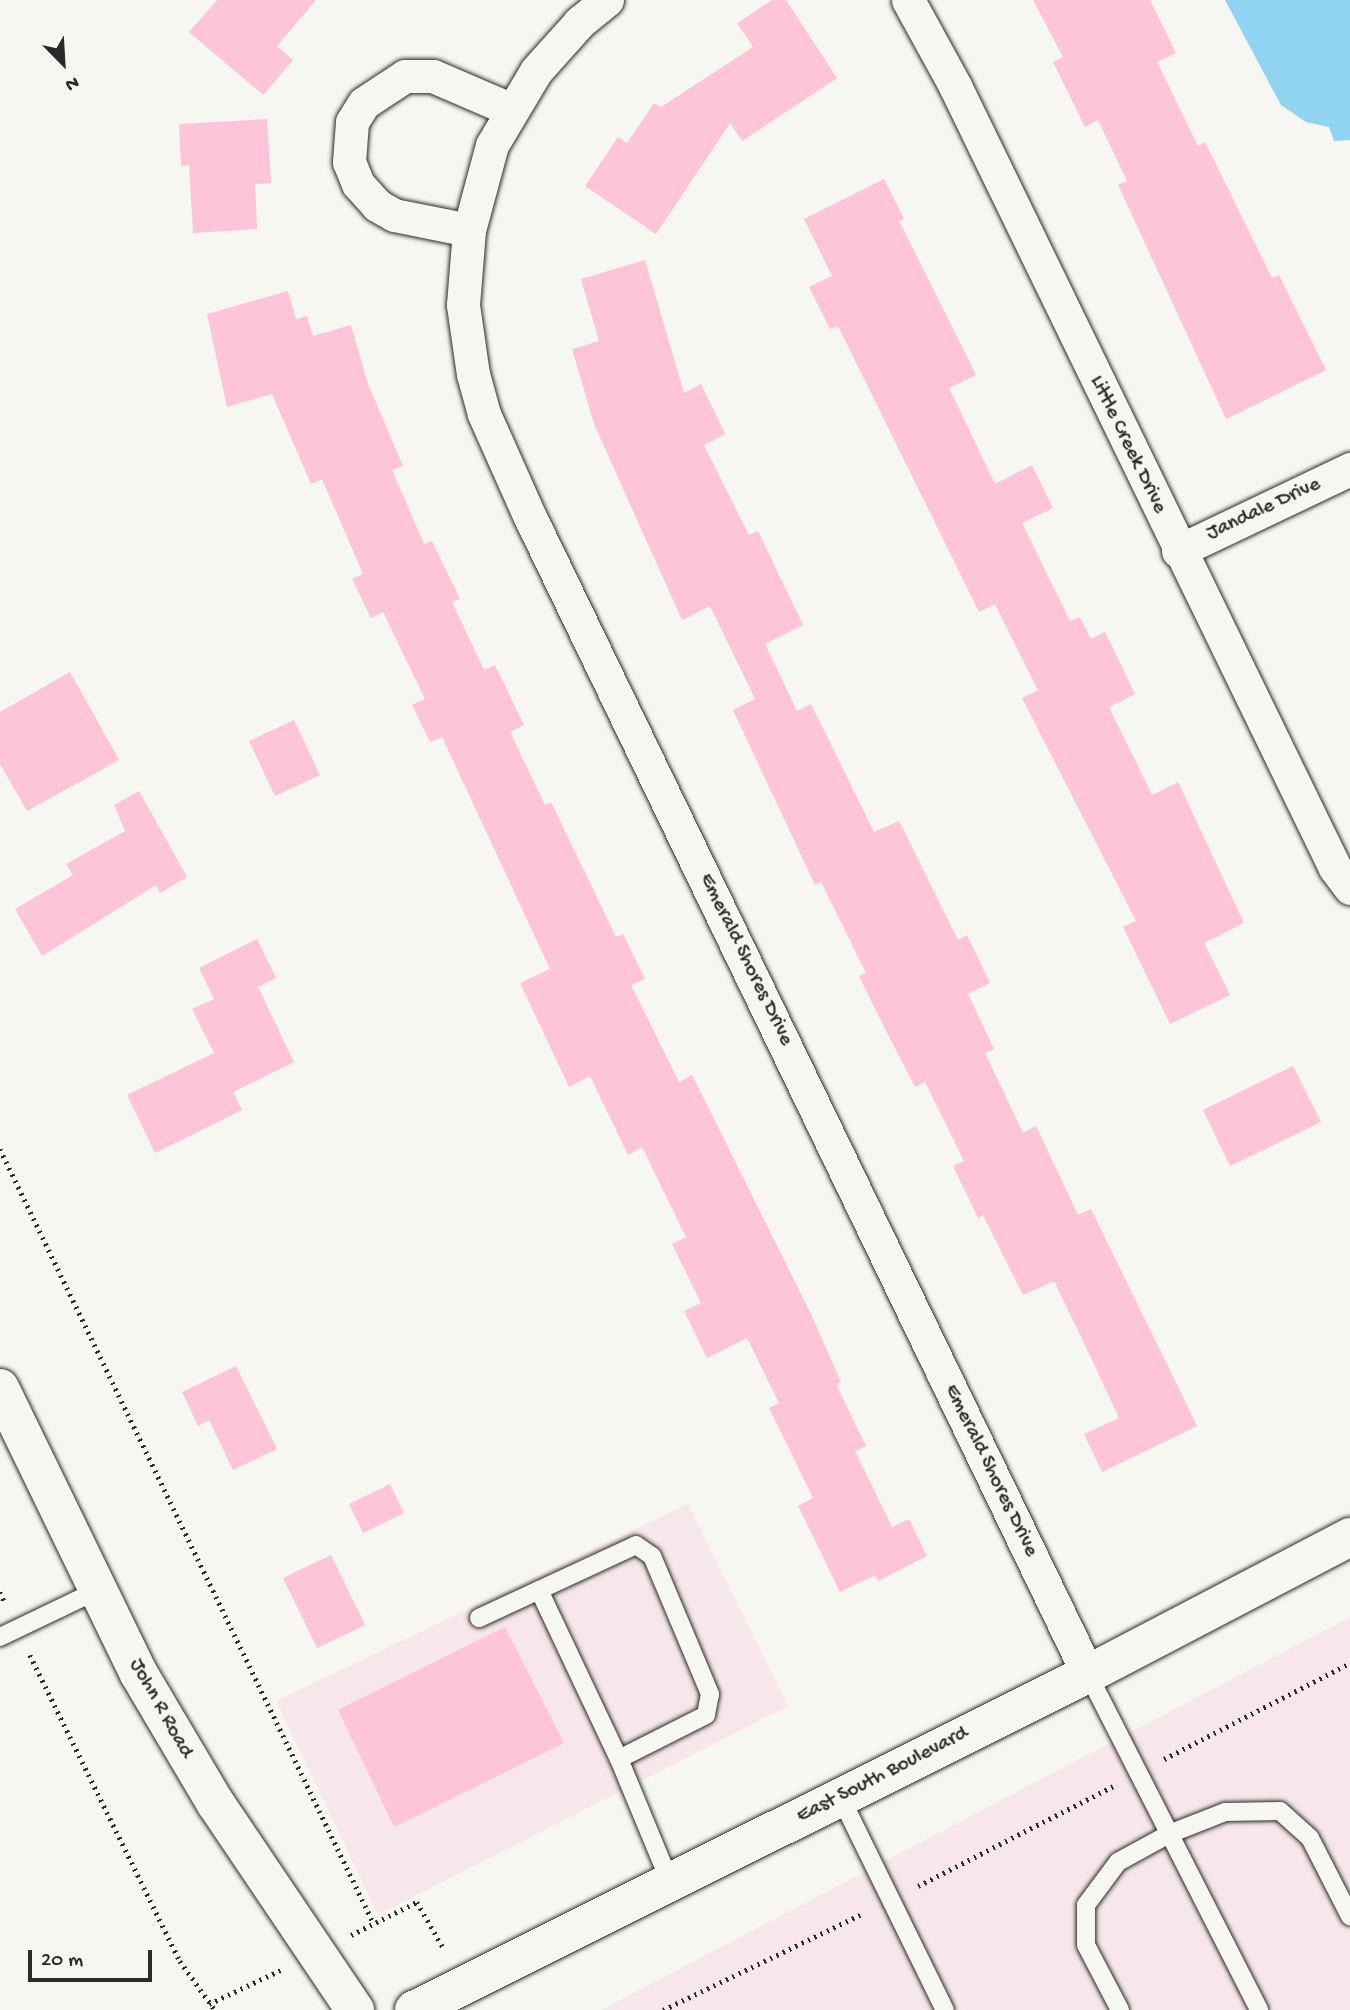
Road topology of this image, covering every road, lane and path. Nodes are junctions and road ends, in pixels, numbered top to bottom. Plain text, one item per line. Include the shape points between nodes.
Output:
1 (607, 0) edge
2 (908, 0) edge
3 (512, 110) junction
4 (469, 230) junction
5 (1350, 469) edge
6 (1178, 551) junction
7 (1350, 888) edge
8 (0, 1149) edge
9 (0, 1388) edge
10 (1350, 1537) edge
11 (98, 1590) junction
12 (539, 1590) junction
13 (0, 1592) edge
14 (479, 1618) dead end
15 (18, 1630) junction
16 (0, 1637) edge
17 (1350, 1664) edge
18 (1088, 1674) junction
19 (619, 1759) junction
20 (1164, 1759) dead end
21 (1116, 1784) dead end
22 (841, 1798) junction
23 (1169, 1834) junction
24 (670, 1882) junction
25 (916, 1887) dead end
26 (867, 1912) dead end
27 (1350, 1916) edge
28 (374, 1924) junction
29 (359, 1932) dead end
30 (435, 1935) dead end
31 (250, 1985) dead end
32 (209, 2004) junction
33 (215, 2010) edge
34 (355, 2010) edge
35 (414, 2010) edge
36 (663, 2010) edge
37 (945, 2010) edge
38 (1120, 2010) edge
39 (1259, 2010) edge

1 - 3 street, Emerald Shores Drive via 579,23 545,62
2 - 6 street, Little Creek Drive via 955,86
3 - 4 street, Emerald Shores Drive via 492,145
3 - 4 street via 433,76 405,76 364,103 352,122 349,162 358,184 377,205 394,215
4 - 18 street, Emerald Shores Drive via 463,305 467,338 484,414 502,456
5 - 6 street, Jandale Drive
6 - 7 street, Little Creek Drive via 1335,868
8 - 28 path
9 - 11 street, John R Road
10 - 18 street, East South Boulevard
11 - 15 lane
11 - 34 street, John R Road via 184,1753
12 - 14 lane
12 - 19 lane
12 - 19 lane via 636,1545 652,1556 710,1694 706,1714
13 - 15 path
15 - 16 lane
15 - 32 path via 180,1961
17 - 20 path
18 - 22 street, East South Boulevard
18 - 23 lane
19 - 24 lane
21 - 25 path
22 - 24 street, East South Boulevard
22 - 37 lane
23 - 27 lane via 1225,1812 1280,1811 1310,1838
23 - 38 lane via 1118,1862 1086,1905 1086,1945
23 - 39 lane
24 - 35 street, East South Boulevard
26 - 36 path
28 - 29 path
28 - 30 path via 417,1902
31 - 32 path
32 - 33 path

